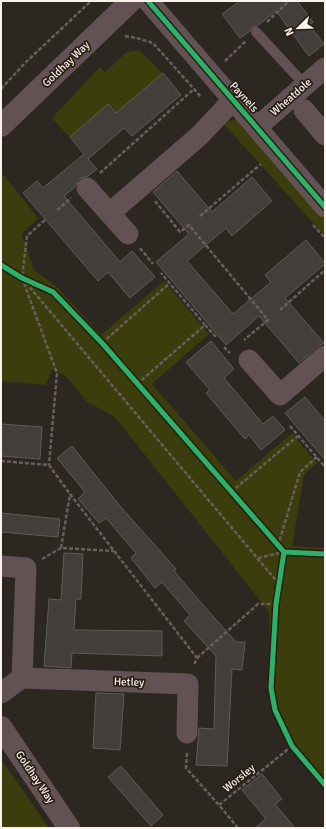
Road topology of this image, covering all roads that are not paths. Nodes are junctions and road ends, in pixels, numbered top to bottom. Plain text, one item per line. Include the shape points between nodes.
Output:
1 (130, 1) edge
2 (148, 1) edge
3 (256, 32) dead end
4 (325, 68) edge
5 (305, 85) junction
6 (233, 100) junction
7 (304, 110) dead end
8 (1, 126) edge
9 (257, 127) junction
10 (325, 135) edge
11 (92, 182) road end
12 (321, 195) edge
13 (110, 213) junction
14 (128, 234) dead end
15 (240, 352) road end
16 (325, 356) edge
17 (1, 566) edge
18 (22, 678) junction
19 (1, 693) edge
20 (1, 727) edge
21 (187, 733) road end
22 (69, 828) edge

1 - 8 street, Goldhay Way
2 - 6 street, Paynels
3 - 5 lane
4 - 5 street, Wheatdole
5 - 9 street, Wheatdole
6 - 9 street, Paynels
6 - 13 street, Paynels via 199,136
7 - 10 street, Wheatdole
9 - 12 street, Paynels
11 - 13 street
13 - 14 street
15 - 16 street via 280,395
17 - 18 street via 26,568
18 - 19 street
18 - 21 street, Hetley via 188,684
20 - 22 street, Goldhay Way

